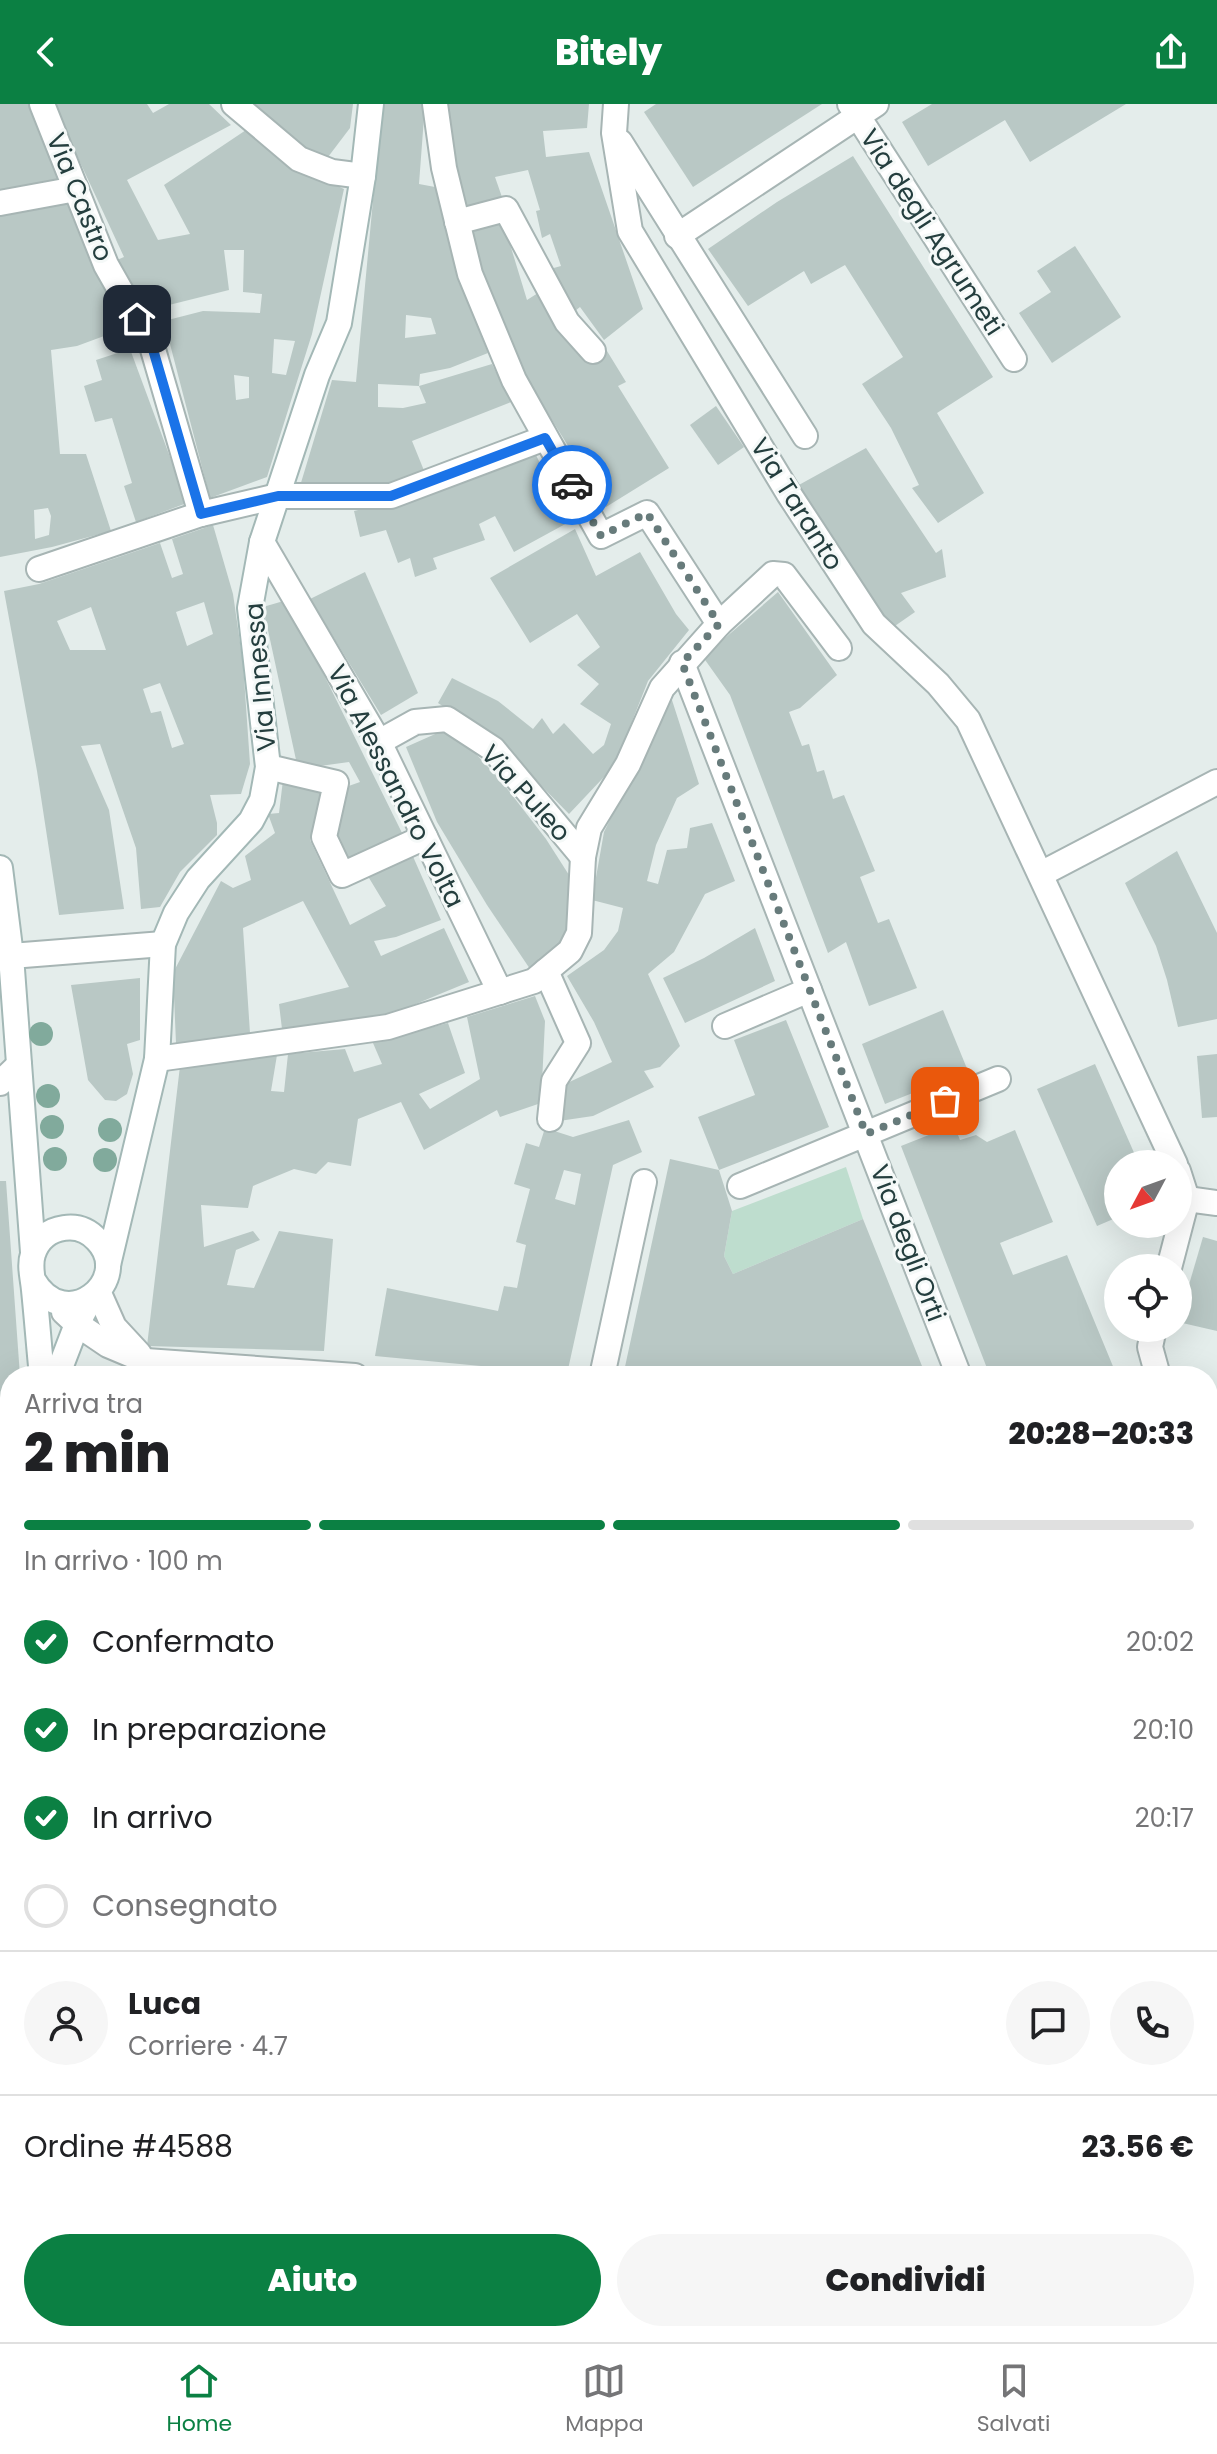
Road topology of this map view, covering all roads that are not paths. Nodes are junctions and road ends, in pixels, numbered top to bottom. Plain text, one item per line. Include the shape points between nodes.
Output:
1 (42, 104) edge
2 (234, 104) edge
3 (371, 104) edge
4 (435, 104) edge
5 (616, 104) edge
6 (861, 108) edge
7 (614, 133) junction
8 (363, 176) junction
9 (76, 189) junction
10 (0, 203) edge
11 (457, 222) junction
12 (677, 236) junction
13 (593, 351) dead end
14 (1014, 359) dead end
15 (805, 436) dead end
16 (545, 438) junction
17 (278, 496) junction
18 (201, 514) junction
19 (262, 542) junction
20 (39, 569) dead end
21 (719, 624) junction
22 (839, 648) dead end
23 (690, 655) junction
24 (379, 742) junction
25 (268, 767) junction
26 (1217, 782) edge
27 (425, 837) junction
28 (583, 857) junction
29 (0, 868) edge
30 (1041, 874) junction
31 (163, 944) junction
32 (7, 949) edge
33 (546, 971) junction
34 (809, 990) junction
35 (500, 992) junction
36 (725, 1026) dead end
37 (8, 1028) edge
38 (165, 1052) junction
39 (19, 1065) junction
40 (998, 1079) dead end
41 (0, 1083) edge
42 (550, 1119) dead end
43 (866, 1134) junction
44 (1169, 1150) edge
45 (644, 1182) dead end
46 (740, 1186) dead end
47 (1192, 1200) edge
48 (1217, 1203) edge
49 (33, 1252) junction
50 (108, 1265) junction
51 (33, 1280) junction
52 (94, 1294) junction
53 (53, 1301) junction
54 (77, 1324) junction
55 (1151, 1342) edge
56 (146, 1361) junction
57 (41, 1366) edge
58 (61, 1366) edge
59 (216, 1366) edge
60 (604, 1366) edge
61 (955, 1366) edge
62 (1155, 1366) edge

1 - 9 street, Via Castro
2 - 8 street via 299,159 332,172
3 - 8 street, Via Innessa
4 - 11 street
5 - 7 street, Via Taranto
6 - 12 street
6 - 14 street, Via degli Agrumeti
7 - 12 street
7 - 30 street, Via Taranto via 630,231 874,624 968,720
8 - 17 street, Via Innessa via 339,323
9 - 10 street
9 - 18 street, Via Castro via 106,265 152,346
11 - 13 street via 506,209 567,322
11 - 16 street via 470,274 514,380
12 - 15 street
16 - 17 street via 391,496
16 - 21 street via 601,536 647,513
17 - 18 street
17 - 19 street, Via Innessa
18 - 20 street
19 - 24 street, Via Alessandro Volta
19 - 25 street, Via Innessa via 250,608
21 - 22 street via 773,574 784,575
21 - 23 street
23 - 28 street via 662,688 628,764 589,828
23 - 34 street, Via degli Orti
24 - 27 street, Via Alessandro Volta
24 - 28 street, Via Puleo via 415,722 447,719 493,749
25 - 27 street via 336,783 324,837 342,875
25 - 31 street, Via Innessa via 262,800 251,821 198,879
26 - 30 street
27 - 35 street, Via Alessandro Volta
28 - 33 street via 579,933 570,951
29 - 32 street
30 - 44 street, Via Taranto
31 - 32 street
31 - 38 street, Via Innessa
32 - 37 street
33 - 35 street via 534,981
33 - 42 street via 578,1043 554,1081
34 - 36 street
34 - 43 street, Via degli Orti
35 - 38 street via 388,1027
37 - 39 street
38 - 50 street, Via Innessa
39 - 41 street
39 - 49 street
40 - 43 street
43 - 46 street
43 - 61 street, Via degli Orti
45 - 60 street
47 - 48 street
49 - 50 street via 47,1233 70,1227 100,1242
49 - 51 street
50 - 52 street via 104,1284
51 - 53 street
51 - 57 street
52 - 53 street via 73,1304
52 - 54 street
52 - 56 street via 114,1327
53 - 54 street
54 - 56 street
54 - 58 street
55 - 62 street
56 - 59 street

